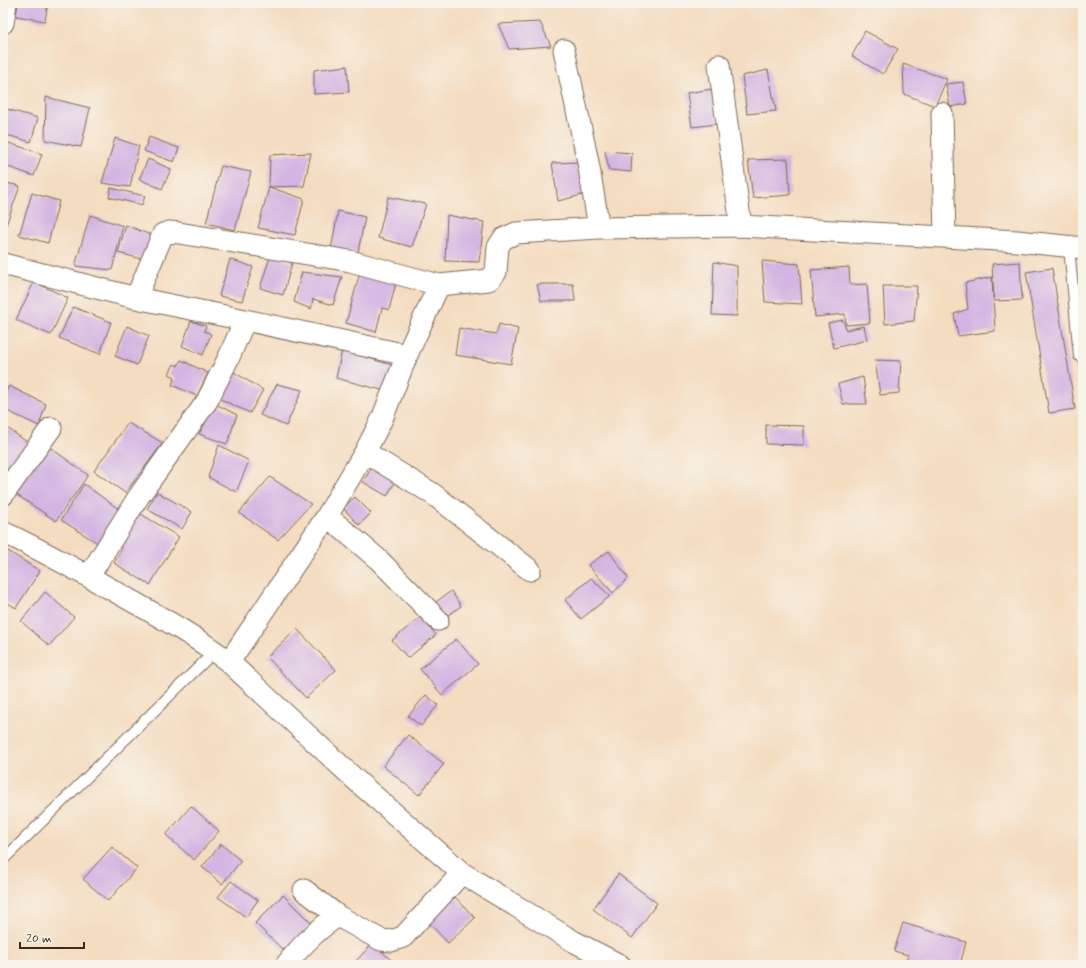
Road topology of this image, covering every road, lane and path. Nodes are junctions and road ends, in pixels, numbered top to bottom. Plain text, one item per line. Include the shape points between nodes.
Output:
1 (6, 3) edge
2 (3, 23) edge
3 (564, 50) dead end
4 (719, 65) dead end
5 (942, 113) dead end
6 (741, 226) junction
7 (599, 228) junction
8 (946, 237) junction
9 (1076, 247) edge
10 (3, 264) edge
11 (439, 285) junction
12 (136, 298) junction
13 (245, 320) junction
14 (407, 355) junction
15 (1079, 356) dead end
16 (51, 428) dead end
17 (365, 452) junction
18 (3, 495) edge
19 (327, 516) junction
20 (3, 532) edge
21 (530, 570) dead end
22 (89, 576) junction
23 (438, 620) dead end
24 (222, 657) junction
25 (3, 860) edge
26 (462, 873) junction
27 (304, 890) dead end
28 (338, 916) junction
29 (286, 965) edge
30 (620, 965) edge

1 - 2 street
3 - 7 street
4 - 6 street
5 - 8 street
6 - 7 street
6 - 8 street
7 - 11 street via 516,233 503,239 498,247 496,272 489,280
8 - 9 street
9 - 15 lane
10 - 12 street
11 - 12 street via 350,261 169,232 163,234
11 - 14 street
12 - 13 street
13 - 14 street
13 - 22 street via 207,401 139,496
14 - 17 street via 382,418
16 - 18 street
17 - 19 street
17 - 21 street via 433,494
19 - 23 street via 379,560
19 - 24 street
20 - 22 street
22 - 24 street via 154,613
24 - 25 lane
24 - 26 street
26 - 28 street via 403,936 391,941 381,940
26 - 30 street via 573,941
27 - 28 street
28 - 29 street via 312,935

